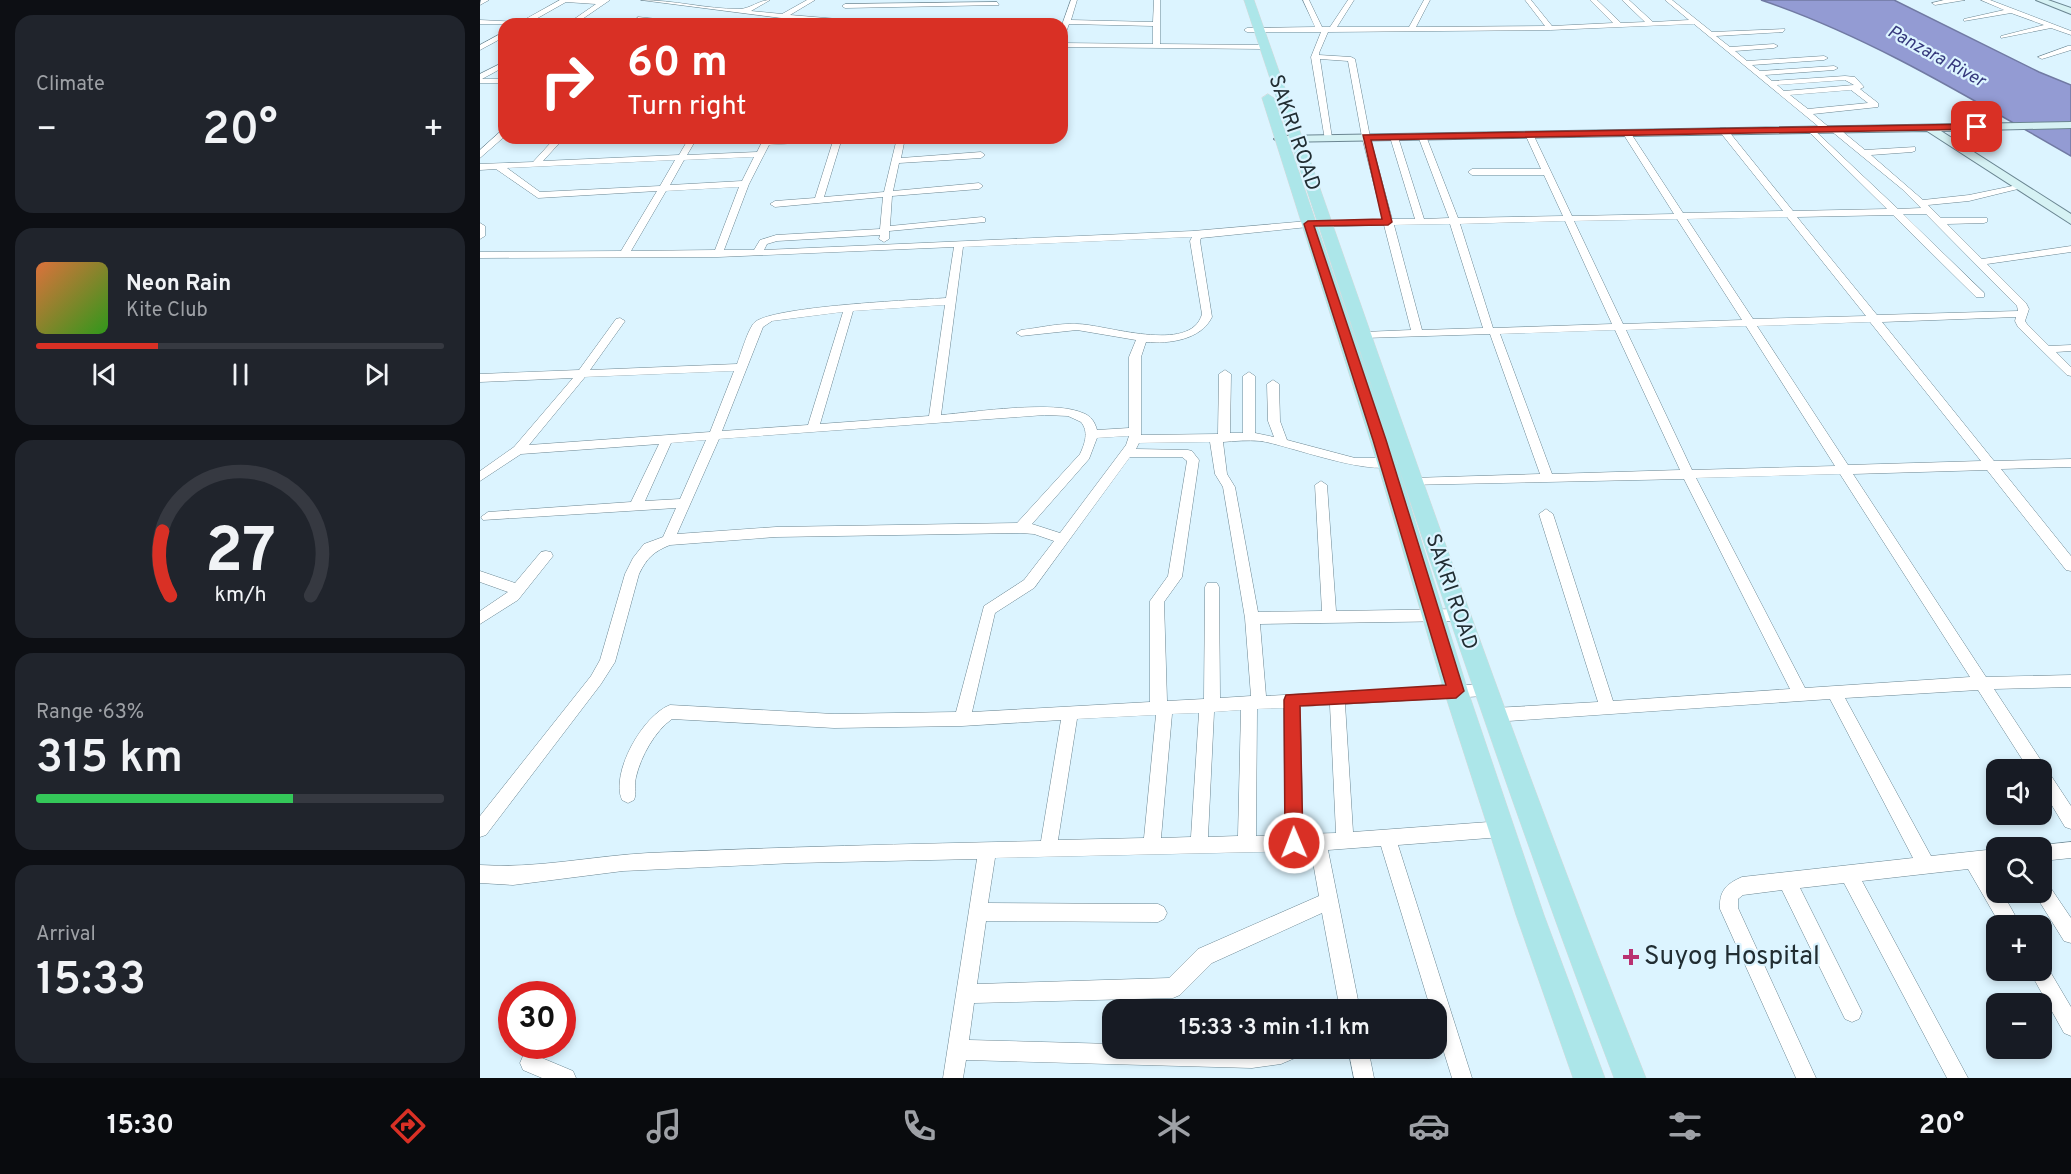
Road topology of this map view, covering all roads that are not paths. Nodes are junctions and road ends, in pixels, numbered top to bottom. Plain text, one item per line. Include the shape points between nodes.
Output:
1 (486, 0) edge
2 (644, 0) edge
3 (767, 0) edge
4 (812, 0) edge
5 (856, 0) edge
6 (1074, 0) edge
7 (1157, 0) edge
8 (1238, 0) edge
9 (1249, 0) edge
10 (1306, 0) edge
11 (1351, 0) edge
12 (1427, 0) edge
13 (1528, 0) edge
14 (1593, 0) edge
15 (1625, 0) edge
16 (1668, 0) edge
17 (1962, 0) edge
18 (1984, 0) edge
19 (2040, 0) edge
20 (562, 1) edge
21 (605, 1) edge
22 (933, 2) edge
23 (998, 2) edge
24 (480, 3) edge
25 (662, 3) junction
26 (1935, 3) dead end
27 (845, 6) junction
28 (654, 8) dead end
29 (2071, 9) edge
30 (2009, 11) junction
31 (743, 12) junction
32 (646, 14) dead end
33 (783, 17) junction
34 (532, 18) edge
35 (579, 18) edge
36 (640, 18) edge
37 (790, 18) edge
38 (825, 18) edge
39 (925, 18) edge
40 (991, 18) edge
41 (1067, 18) edge
42 (1965, 20) dead end
43 (480, 22) edge
44 (1068, 22) edge
45 (1696, 22) junction
46 (498, 23) edge
47 (1156, 24) junction
48 (1651, 24) junction
49 (1619, 25) junction
50 (2049, 26) junction
51 (1550, 28) junction
52 (1326, 30) junction
53 (1412, 30) junction
54 (1783, 30) dead end
55 (2071, 33) edge
56 (1711, 34) junction
57 (498, 38) edge
58 (1256, 38) junction
59 (2003, 38) dead end
60 (480, 40) edge
61 (492, 41) junction
62 (498, 42) edge
63 (1068, 45) edge
64 (1774, 46) dead end
65 (1156, 47) junction
66 (480, 48) edge
67 (2071, 48) edge
68 (1728, 49) junction
69 (1315, 57) junction
70 (2042, 57) dead end
71 (1824, 58) dead end
72 (1747, 63) junction
73 (498, 68) edge
74 (1834, 68) dead end
75 (1758, 73) junction
76 (480, 79) edge
77 (498, 80) edge
78 (1770, 82) junction
79 (1853, 88) junction
80 (1783, 93) junction
81 (1806, 112) junction
82 (2071, 125) edge
83 (1935, 128) junction
84 (1811, 129) junction
85 (1831, 129) junction
86 (1724, 130) junction
87 (1626, 132) junction
88 (1528, 134) junction
89 (1394, 136) junction
90 (1422, 136) junction
91 (1366, 137) junction
92 (498, 138) edge
93 (1328, 138) junction
94 (1288, 139) junction
95 (554, 144) edge
96 (689, 144) edge
97 (764, 144) edge
98 (836, 144) edge
99 (900, 144) edge
100 (1912, 149) dead end
101 (1864, 153) junction
102 (759, 154) junction
103 (480, 155) edge
104 (981, 155) dead end
105 (680, 160) junction
106 (896, 160) junction
107 (535, 165) junction
108 (480, 166) edge
109 (498, 166) junction
110 (1472, 172) dead end
111 (1546, 172) junction
112 (745, 184) junction
113 (979, 186) dead end
114 (2019, 186) junction
115 (663, 190) junction
116 (888, 194) junction
117 (819, 200) junction
118 (775, 204) dead end
119 (1925, 207) junction
120 (2071, 210) edge
121 (1788, 212) junction
122 (1898, 212) junction
123 (1680, 214) junction
124 (1568, 217) junction
125 (982, 220) dead end
126 (1454, 220) junction
127 (1984, 220) dead end
128 (2071, 220) edge
129 (1420, 221) junction
130 (1940, 221) junction
131 (1388, 222) junction
132 (1317, 224) junction
133 (480, 226) edge
134 (884, 231) junction
135 (1198, 233) junction
136 (480, 236) edge
137 (959, 244) junction
138 (885, 248) junction
139 (2071, 249) edge
140 (758, 253) junction
141 (718, 254) junction
142 (480, 255) edge
143 (624, 255) junction
144 (1980, 262) junction
145 (1980, 295) dead end
146 (951, 301) junction
147 (849, 308) junction
148 (2024, 314) junction
149 (1873, 317) junction
150 (620, 321) dead end
151 (1749, 322) junction
152 (1619, 326) junction
153 (1491, 331) junction
154 (1021, 333) dead end
155 (1417, 333) junction
156 (1364, 335) junction
157 (1139, 339) junction
158 (2071, 348) edge
159 (2046, 349) junction
160 (741, 367) junction
161 (2071, 373) edge
162 (1225, 374) dead end
163 (580, 375) junction
164 (1249, 376) dead end
165 (480, 378) edge
166 (1273, 384) dead end
167 (934, 420) junction
168 (813, 428) junction
169 (1094, 434) junction
170 (1133, 434) junction
171 (714, 436) junction
172 (1249, 437) junction
173 (1220, 438) junction
174 (667, 439) junction
175 (1282, 443) junction
176 (518, 450) junction
177 (1126, 453) junction
178 (1396, 461) junction
179 (2071, 463) edge
180 (1992, 467) junction
181 (1846, 471) junction
182 (1688, 474) junction
183 (480, 477) edge
184 (1547, 477) junction
185 (1412, 482) junction
186 (1321, 485) dead end
187 (684, 503) junction
188 (636, 506) junction
189 (1546, 514) dead end
190 (488, 517) dead end
191 (1028, 528) junction
192 (1060, 538) junction
193 (668, 540) junction
194 (546, 556) dead end
195 (2071, 566) edge
196 (480, 576) edge
197 (1212, 587) dead end
198 (519, 590) junction
199 (1329, 615) junction
200 (1433, 615) junction
201 (1459, 615) junction
202 (480, 618) edge
203 (1252, 618) junction
204 (2071, 681) edge
205 (1982, 683) junction
206 (1485, 690) junction
207 (1456, 691) junction
208 (1834, 692) junction
209 (1800, 694) junction
210 (1336, 697) junction
211 (1292, 700) junction
212 (1254, 702) junction
213 (1210, 704) junction
214 (1606, 706) junction
215 (1161, 707) junction
216 (1070, 712) junction
217 (1494, 715) junction
218 (962, 719) junction
219 (2031, 759) edge
220 (2052, 789) edge
221 (628, 795) dead end
222 (2069, 814) edge
223 (480, 829) edge
224 (1502, 829) junction
225 (1387, 837) junction
226 (1345, 841) junction
227 (1317, 842) junction
228 (1294, 843) junction
229 (1247, 844) junction
230 (1199, 845) junction
231 (1152, 846) junction
232 (1048, 849) junction
233 (987, 850) junction
234 (2071, 850) edge
235 (2052, 852) edge
236 (1986, 858) edge
237 (1972, 859) junction
238 (1925, 863) junction
239 (1848, 873) junction
240 (480, 874) edge
241 (1787, 881) junction
242 (1329, 901) junction
243 (2051, 903) edge
244 (979, 912) junction
245 (1158, 913) dead end
246 (2005, 915) edge
247 (2071, 934) edge
248 (2044, 981) edge
249 (967, 994) junction
250 (1348, 999) edge
251 (1852, 1012) dead end
252 (2071, 1026) edge
253 (958, 1050) junction
254 (1102, 1054) edge
255 (1360, 1059) edge
256 (530, 1062) dead end
257 (566, 1078) edge
258 (953, 1078) edge
259 (1364, 1078) edge
260 (1462, 1078) edge
261 (1589, 1078) edge
262 (1630, 1078) edge
263 (1806, 1078) edge
264 (1958, 1078) edge

1 - 24 street
2 - 25 street
3 - 31 street
4 - 33 street
5 - 27 street
6 - 41 street
7 - 47 street
8 - 58 main road, SAKRI ROAD
9 - 58 main road, SAKRI ROAD
10 - 52 street
11 - 52 street
12 - 53 street
13 - 51 street
14 - 49 street
15 - 48 street
16 - 45 street
17 - 26 street
18 - 30 street
19 - 29 street
20 - 21 street
20 - 34 street
21 - 35 street
22 - 23 street
22 - 27 street
22 - 39 street
23 - 40 street
25 - 28 street
25 - 31 street
27 - 38 street
30 - 42 street
30 - 50 street
31 - 33 street
32 - 36 street
33 - 37 street
43 - 46 street
44 - 47 street
45 - 48 street
45 - 56 street
47 - 65 street
48 - 49 street
49 - 51 street
50 - 55 street
50 - 59 street
51 - 53 street
52 - 53 street
52 - 58 street
52 - 69 street via 1316,45
54 - 56 street
56 - 68 street
57 - 61 street
58 - 65 street
58 - 94 main road, SAKRI ROAD
60 - 61 street
61 - 62 street
61 - 66 street
63 - 65 street
64 - 68 street
67 - 70 street
68 - 72 street
69 - 91 street via 1351,59
69 - 93 street
71 - 72 street
72 - 75 street
73 - 76 street
74 - 75 street
75 - 78 street
76 - 77 street
78 - 79 street via 1845,78 1860,87
78 - 80 street
79 - 80 street
79 - 81 street via 1875,105
80 - 81 street
81 - 85 street
82 - 83 street
83 - 85 street
83 - 114 street
83 - 120 street
84 - 85 street
84 - 86 street
84 - 122 street
85 - 101 street
86 - 87 street
86 - 121 street
87 - 88 street
87 - 123 street
88 - 90 street
88 - 111 street
89 - 90 street
89 - 91 street
89 - 129 street
90 - 126 street
91 - 93 street
91 - 131 street
92 - 103 street
93 - 94 street
94 - 132 main road, SAKRI ROAD
95 - 107 street
96 - 105 street
97 - 102 street
98 - 117 street
99 - 106 street
100 - 101 street
101 - 119 street
102 - 105 street
102 - 112 street
104 - 106 street
105 - 107 street
105 - 115 street
106 - 116 street
107 - 109 street
108 - 109 street
109 - 115 street via 538,195
110 - 111 street
111 - 124 street
112 - 115 street
112 - 141 street
113 - 116 street
114 - 119 street
114 - 128 street
115 - 143 street
116 - 117 street
116 - 134 street
117 - 118 street
119 - 122 street
119 - 130 street
121 - 122 street
121 - 123 street
121 - 149 street
122 - 145 street
123 - 124 street
123 - 151 street
124 - 126 street
124 - 152 street
125 - 134 street
126 - 129 street
126 - 153 street
127 - 130 street
129 - 131 street
130 - 144 street
131 - 132 street
131 - 155 street
132 - 135 street
132 - 156 main road, SAKRI ROAD
132 - 178 main road, SAKRI ROAD
133 - 136 street
134 - 138 street
134 - 140 street via 776,238 763,242
135 - 137 street
135 - 157 street via 1195,241 1207,314 1204,323 1174,338
137 - 138 street
137 - 146 street
138 - 140 street
139 - 144 street
140 - 141 street
141 - 143 street
142 - 143 street
144 - 148 street via 2022,305
146 - 147 street
146 - 167 street
147 - 160 street via 769,318 758,325
147 - 168 street
148 - 149 street
148 - 159 street via 2020,317 2022,325
149 - 151 street
149 - 180 street
150 - 163 street
151 - 152 street
151 - 181 street
152 - 153 street
152 - 182 street
153 - 155 street
153 - 184 street
154 - 157 street via 1078,327
155 - 156 street
156 - 178 main road, SAKRI ROAD
157 - 170 street
158 - 159 street
159 - 161 street
160 - 163 street
160 - 171 street
162 - 173 street
163 - 165 street
163 - 176 street
164 - 172 street
166 - 175 street via 1274,421
167 - 168 street
167 - 169 street via 1066,410 1084,418
168 - 171 street
169 - 170 street
169 - 191 street via 1085,456
170 - 173 street
170 - 177 street
171 - 174 street
171 - 187 street
172 - 173 street
172 - 175 street
173 - 203 street via 1221,474 1229,487
174 - 176 street
174 - 188 street
175 - 178 street via 1355,462
176 - 183 street
177 - 192 street
177 - 215 street via 1182,453 1192,460 1175,577 1157,601
178 - 185 main road, SAKRI ROAD
178 - 200 main road, SAKRI ROAD
179 - 180 street
180 - 181 street
180 - 195 street
181 - 182 street
181 - 205 street
182 - 184 street
182 - 209 street
184 - 185 street
185 - 201 main road, SAKRI ROAD
186 - 199 street
187 - 188 street
187 - 193 street
188 - 190 street
189 - 214 street
191 - 192 street
191 - 193 street via 776,532
192 - 218 street via 1029,584 989,610
193 - 223 street via 649,548 640,558 607,662 596,680
194 - 198 street
196 - 198 street
197 - 213 street
198 - 202 street
199 - 200 street
199 - 203 street
200 - 201 street
200 - 207 main road, SAKRI ROAD
201 - 206 main road, SAKRI ROAD
203 - 212 street
204 - 205 street
205 - 208 street
205 - 219 street
206 - 207 street
206 - 217 main road, SAKRI ROAD
207 - 210 street
207 - 224 main road, SAKRI ROAD
208 - 209 street
208 - 238 street
209 - 214 street
210 - 211 street
210 - 226 street
211 - 212 street
211 - 228 street
212 - 213 street
212 - 229 street
213 - 215 street
213 - 230 street
214 - 217 street
215 - 216 street
215 - 231 street
216 - 218 street
216 - 232 street
217 - 262 main road, SAKRI ROAD
218 - 221 street via 834,721 670,712 658,718 630,768
220 - 222 street
224 - 225 street
224 - 261 main road, SAKRI ROAD
225 - 226 street
225 - 260 street
226 - 227 street
227 - 228 street
227 - 242 street
228 - 229 street
229 - 230 street
230 - 231 street
231 - 232 street
232 - 233 street
233 - 240 street via 623,863 513,876
233 - 244 street
234 - 235 street
236 - 237 street
237 - 238 street
237 - 246 street
238 - 239 street
239 - 241 street
239 - 264 street
241 - 251 street
241 - 263 street via 1732,890 1729,909
242 - 249 street via 1205,956 1173,988
242 - 250 street
243 - 247 street
244 - 245 street
244 - 249 street
248 - 252 street
249 - 253 street
253 - 254 street
253 - 258 street
255 - 259 street
256 - 257 street

